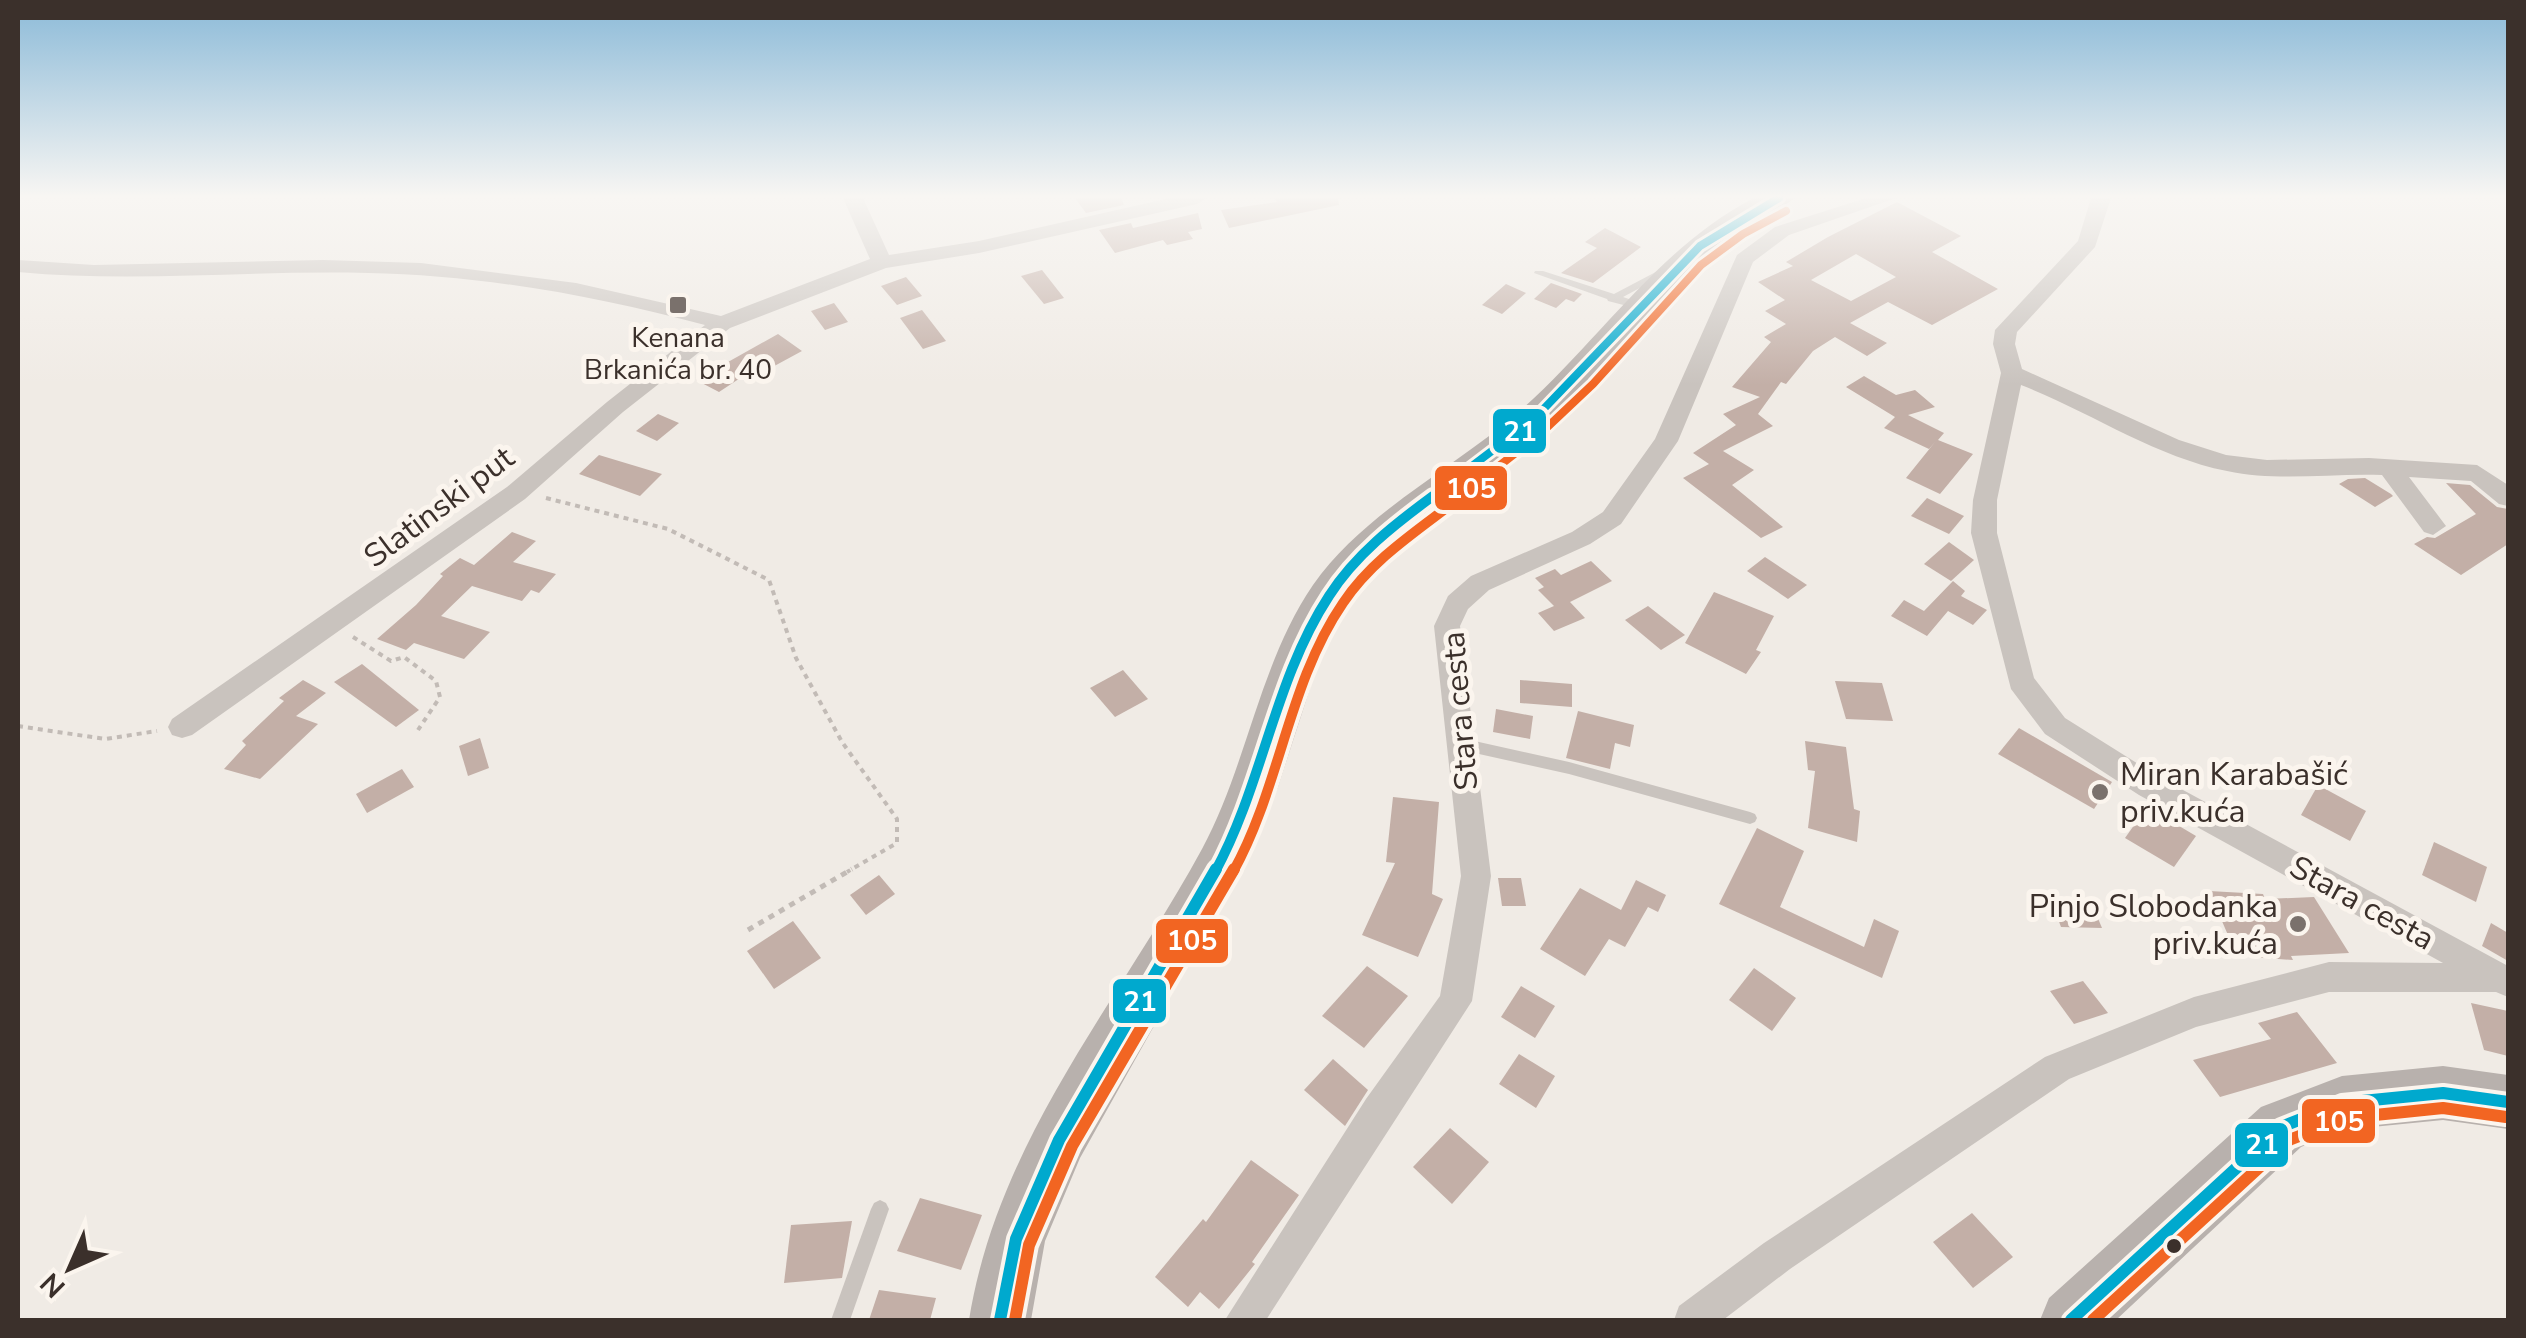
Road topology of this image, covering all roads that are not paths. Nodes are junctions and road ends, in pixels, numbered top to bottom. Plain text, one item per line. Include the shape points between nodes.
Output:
1 (892, 260) edge
2 (1688, 260) edge
3 (1743, 260) edge
4 (2072, 260) edge
5 (882, 262) joint
6 (18, 266) edge
7 (1539, 272) dead end
8 (1628, 303) junction
9 (722, 323) junction
10 (2012, 372) junction
11 (2389, 467) junction
12 (2508, 498) edge
13 (2433, 526) dead end
14 (182, 727) road end
15 (1461, 744) junction
16 (1750, 818) dead end
17 (2504, 980) edge
18 (2508, 1102) edge
19 (880, 1209) dead end
20 (840, 1320) edge
21 (1000, 1320) edge
22 (1244, 1320) edge
23 (1693, 1320) edge
24 (2071, 1320) edge

1 - 5 street, Slatinski put
2 - 8 main road
3 - 15 street, Stara cesta via 1666,441 1612,518 1480,583 1458,602 1448,626
4 - 10 street, Stara cesta via 2006,330
5 - 9 street, Slatinski put
6 - 9 street via 70,272 374,266 637,299
7 - 8 lane
8 - 21 main road via 1531,422 1360,556 1328,597 1222,860 1060,1140 1015,1241
9 - 14 street, Slatinski put via 516,493
10 - 11 street via 2210,460 2269,469
10 - 17 street, Stara cesta via 1984,533 2021,681 2055,726 2149,786
11 - 12 street via 2478,473
11 - 13 street
15 - 16 lane
15 - 22 street, Stara cesta via 1476,876 1456,1002
17 - 23 street, Stara cesta via 2328,977 2194,1012 2057,1068
18 - 24 main road via 2443,1093 2342,1103 2281,1127
19 - 20 lane

